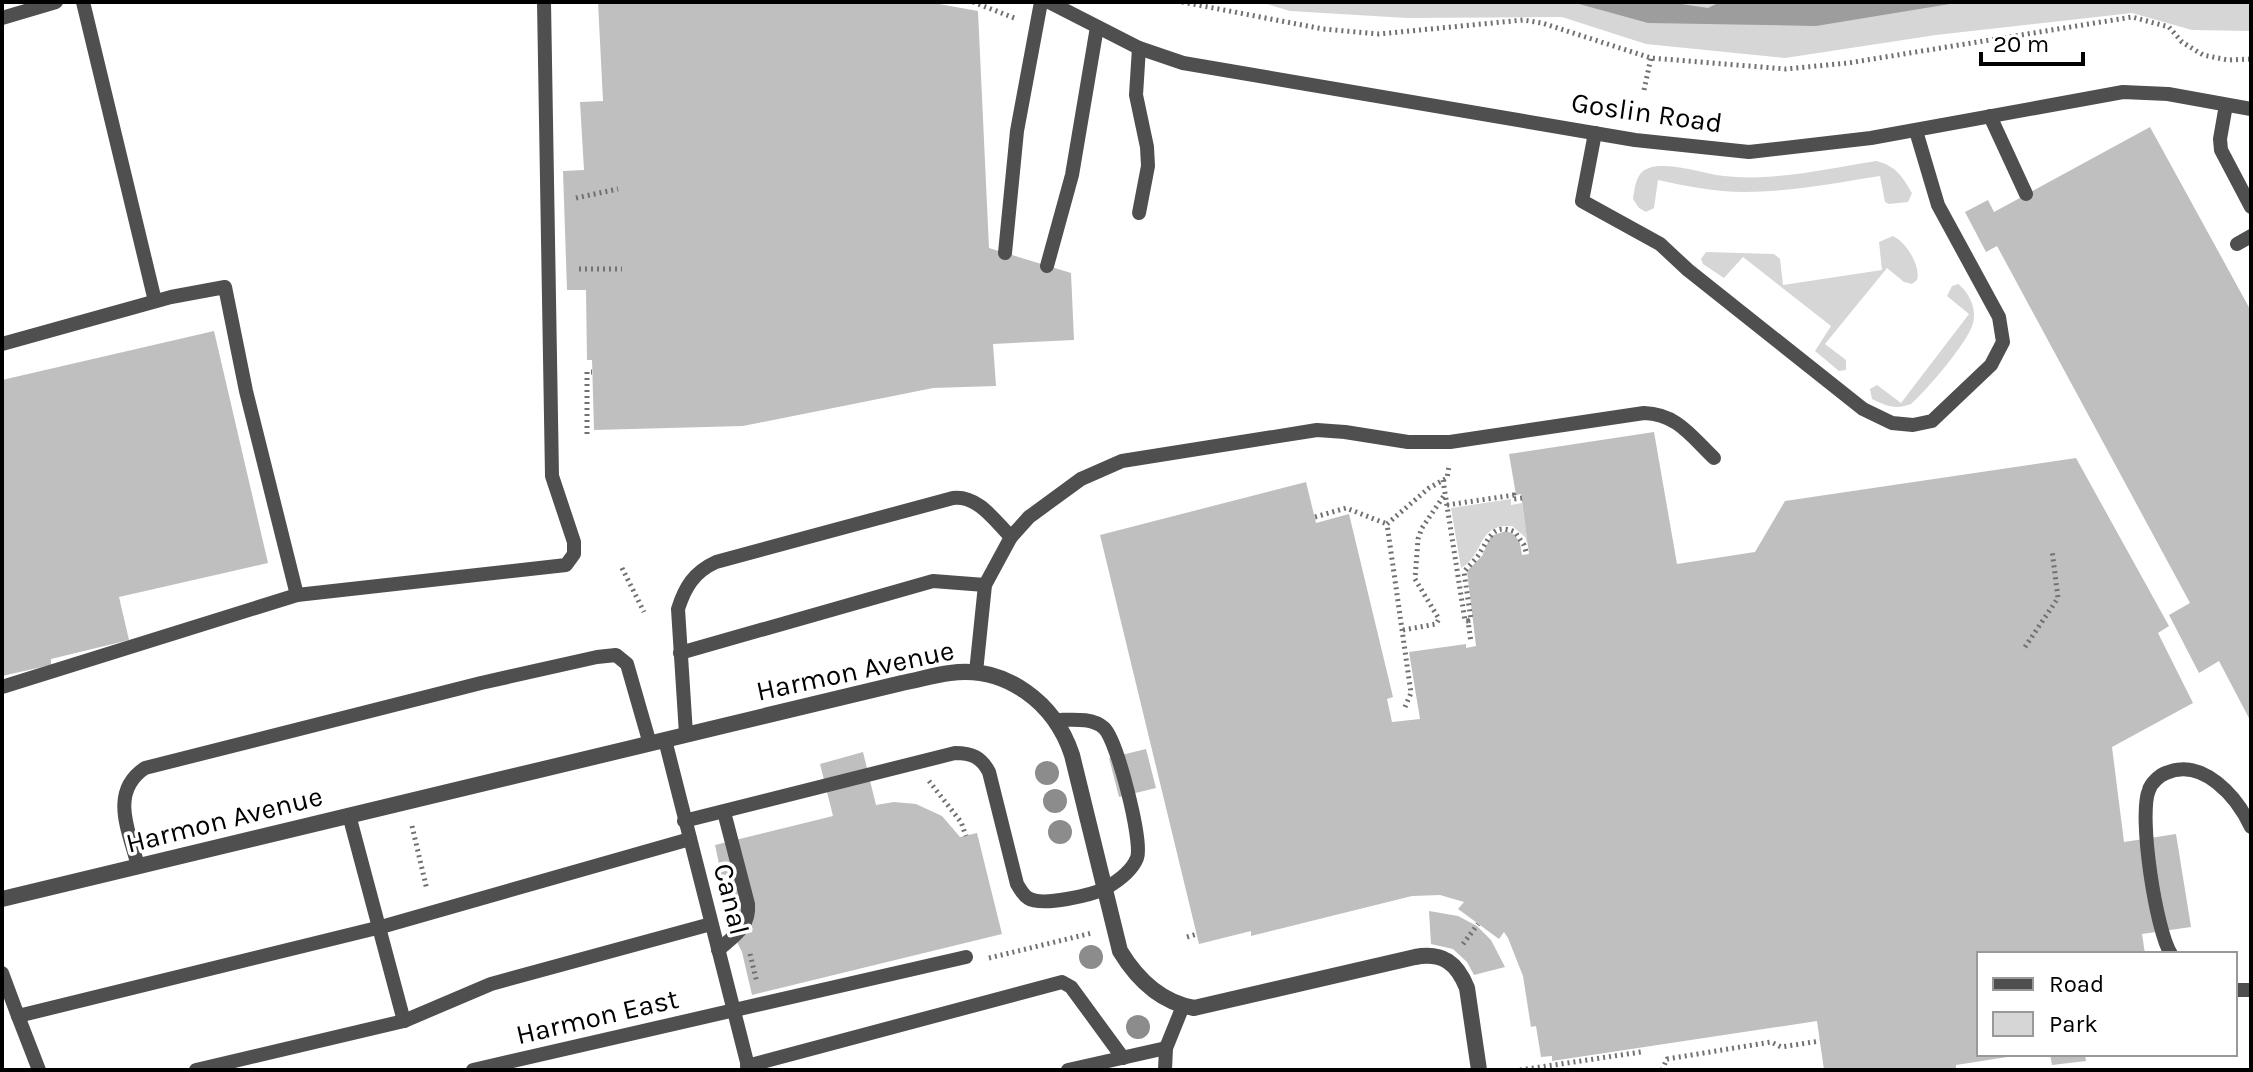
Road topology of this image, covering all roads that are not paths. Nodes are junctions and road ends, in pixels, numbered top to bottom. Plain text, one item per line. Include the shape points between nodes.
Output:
1 (56, 2) edge
2 (83, 2) edge
3 (544, 2) edge
4 (1041, 2) edge
5 (1049, 2) edge
6 (2, 18) edge
7 (1097, 27) junction
8 (1139, 48) junction
9 (2226, 105) junction
10 (2251, 109) edge
11 (1990, 116) junction
12 (1916, 131) junction
13 (1595, 133) junction
14 (2026, 194) dead end
15 (2251, 207) edge
16 (1139, 213) dead end
17 (2251, 236) edge
18 (2237, 244) dead end
19 (1005, 253) dead end
20 (1047, 266) dead end
21 (155, 301) junction
22 (2, 344) edge
23 (1714, 458) dead end
24 (1011, 537) junction
25 (985, 585) junction
26 (297, 595) junction
27 (680, 653) junction
28 (976, 672) junction
29 (2, 687) edge
30 (1056, 720) junction
31 (686, 734) junction
32 (658, 742) junction
33 (724, 812) junction
34 (349, 815) junction
35 (684, 821) junction
36 (2251, 827) edge
37 (690, 839) junction
38 (138, 866) junction
39 (1104, 889) junction
40 (2, 899) edge
41 (711, 924) junction
42 (381, 927) junction
43 (718, 950) junction
44 (2170, 952) edge
45 (966, 957) road end
46 (2, 973) edge
47 (1183, 1006) junction
48 (733, 1012) junction
49 (18, 1016) junction
50 (404, 1021) junction
51 (1166, 1048) junction
52 (1123, 1058) junction
53 (748, 1068) edge
54 (39, 1070) edge
55 (196, 1070) edge
56 (473, 1070) edge
57 (1068, 1070) edge
58 (1165, 1070) edge
59 (1479, 1070) edge

1 - 6 lane
2 - 21 lane
3 - 26 lane via 552,476 574,554 566,565 552,568
4 - 19 lane via 1017,131
5 - 7 lane, Goslin Road
7 - 8 lane, Goslin Road
7 - 20 lane via 1072,175
8 - 13 lane, Goslin Road via 1183,63
8 - 16 lane via 1136,95 1148,166
9 - 10 lane, Goslin Road
9 - 11 lane, Goslin Road via 2123,92
9 - 15 lane via 2221,150
11 - 12 lane, Goslin Road
11 - 14 lane
12 - 13 lane, Goslin Road via 1749,152
12 - 13 lane via 1938,205 1999,317 2003,342 1991,365 1932,421 1913,425 1892,423 1863,409 1660,244 1582,201
17 - 18 lane
21 - 22 lane
21 - 26 lane via 225,287
23 - 24 lane via 1674,419 1661,414 1448,442 1317,430 1122,461 1081,479
24 - 25 lane
24 - 27 lane via 976,502 962,497 716,562 701,569 683,592 678,609
25 - 27 lane via 933,581
25 - 28 lane
26 - 29 lane
27 - 31 lane
28 - 30 street, Harmon Avenue via 1024,689
28 - 31 street, Harmon Avenue via 951,672
30 - 39 street, Harmon Avenue via 1072,755
30 - 39 lane via 1097,723 1114,745 1138,850 1131,868
31 - 32 street, Harmon Avenue
32 - 34 street, Harmon Avenue
32 - 35 lane, Canal
32 - 38 lane, Canal via 627,664 616,655 481,683 145,768 132,776 124,800
33 - 35 lane
33 - 39 lane via 966,753 989,772 1017,884 1027,898 1043,903
33 - 43 lane via 749,916
34 - 38 street, Harmon Avenue
34 - 42 lane
35 - 37 lane, Canal
36 - 44 lane via 2242,807 2218,783 2197,772 2178,768 2161,774 2149,789 2145,827 2160,925
37 - 41 lane, Canal
37 - 42 lane
38 - 40 street, Harmon Avenue
39 - 47 street, Harmon Avenue via 1120,951 1131,969 1161,996
41 - 43 lane, Canal
41 - 50 lane via 491,984
42 - 49 lane
42 - 50 lane
43 - 48 lane, Canal
45 - 48 lane, Harmon East
46 - 49 lane
47 - 51 lane
47 - 59 street via 1211,1006 1436,955 1450,961 1463,977
48 - 53 lane, Canal
48 - 56 lane, Harmon East
49 - 54 lane
50 - 55 lane
51 - 52 lane
51 - 58 lane
52 - 53 lane via 1062,982
52 - 57 lane

